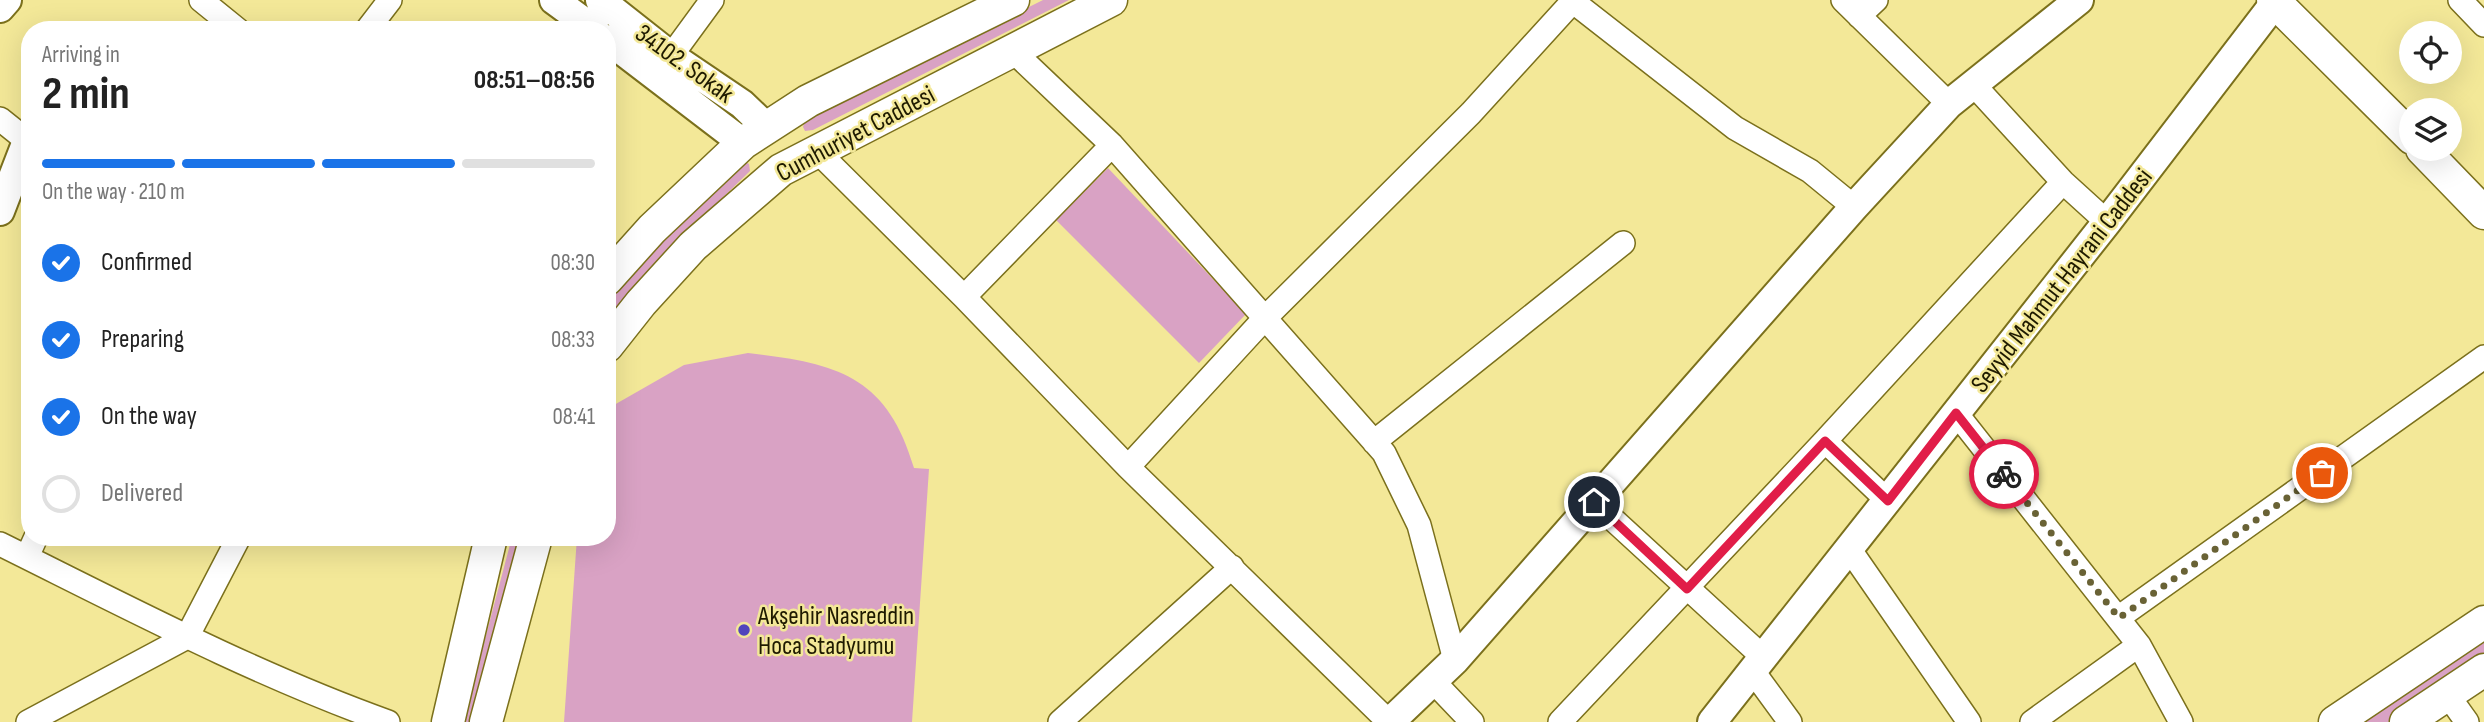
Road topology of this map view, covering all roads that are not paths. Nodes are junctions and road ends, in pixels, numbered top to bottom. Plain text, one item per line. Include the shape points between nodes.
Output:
1 (7, 0) edge
2 (201, 0) edge
3 (390, 0) edge
4 (554, 0) edge
5 (600, 0) edge
6 (712, 0) edge
7 (1013, 0) edge
8 (1111, 0) edge
9 (1573, 0) edge
10 (2079, 0) edge
11 (2460, 0) edge
12 (2275, 1) edge
13 (1859, 5) edge
14 (0, 8) edge
15 (227, 21) edge
16 (374, 21) edge
17 (583, 21) edge
18 (2484, 25) edge
19 (616, 45) edge
20 (1013, 51) junction
21 (671, 56) junction
22 (1973, 84) junction
23 (1950, 104) junction
24 (0, 119) edge
25 (2399, 125) edge
26 (756, 135) junction
27 (21, 136) edge
28 (1112, 145) junction
29 (805, 157) junction
30 (21, 161) edge
31 (2434, 161) edge
32 (2063, 182) junction
33 (1854, 207) junction
34 (0, 211) edge
35 (2484, 213) edge
36 (2108, 222) junction
37 (1622, 243) dead end
38 (616, 269) edge
39 (964, 297) junction
40 (1265, 318) junction
41 (616, 335) edge
42 (2484, 357) edge
43 (1956, 413) junction
44 (1825, 441) junction
45 (1374, 442) junction
46 (1128, 467) junction
47 (1888, 501) junction
48 (1594, 502) junction
49 (0, 544) edge
50 (234, 546) edge
51 (489, 546) edge
52 (534, 546) edge
53 (31, 547) edge
54 (1850, 550) junction
55 (1232, 568) junction
56 (1687, 589) junction
57 (2119, 618) junction
58 (2484, 622) edge
59 (187, 636) junction
60 (2139, 645) junction
61 (1455, 660) junction
62 (1758, 663) junction
63 (2484, 670) edge
64 (1434, 682) junction
65 (2448, 694) junction
66 (28, 722) edge
67 (388, 722) edge
68 (448, 722) edge
69 (486, 722) edge
70 (1060, 722) edge
71 (1389, 722) edge
72 (1472, 722) edge
73 (1560, 722) edge
74 (1712, 722) edge
75 (1790, 722) edge
76 (1969, 722) edge
77 (2032, 722) edge
78 (2181, 722) edge
79 (2335, 722) edge
80 (2406, 722) edge
81 (2466, 722) edge

1 - 14 street
2 - 15 street
3 - 16 street
4 - 17 street, 34102. Sokak
5 - 21 street, 34102. Sokak
6 - 21 street
7 - 26 main road, Cumhuriyet Caddesi via 807,101
8 - 20 main road, Cumhuriyet Caddesi
9 - 33 street via 1735,128 1810,170
9 - 40 street via 1471,113
10 - 22 street
11 - 18 street
12 - 25 main road
12 - 36 street, Seyyid Mahmut Hayrani Caddesi
13 - 23 street
19 - 26 street, 34102. Sokak
20 - 28 street
20 - 29 main road, Cumhuriyet Caddesi
21 - 26 street, 34102. Sokak via 742,104
22 - 23 street
22 - 32 street
23 - 33 street
24 - 27 street
26 - 29 main road
26 - 38 main road, Cumhuriyet Caddesi via 652,229
28 - 39 street
28 - 40 street
29 - 39 street
29 - 41 main road, Cumhuriyet Caddesi via 758,186 694,246
30 - 34 street
31 - 35 main road
32 - 36 street
32 - 44 street
33 - 48 street
36 - 43 street, Seyyid Mahmut Hayrani Caddesi
37 - 45 street
39 - 46 street
40 - 45 street
40 - 46 street
42 - 57 street
43 - 47 street, Seyyid Mahmut Hayrani Caddesi
43 - 57 street
44 - 47 street
44 - 56 street
45 - 61 street via 1384,453 1419,525
46 - 55 street
47 - 54 street, Seyyid Mahmut Hayrani Caddesi
48 - 56 street
48 - 61 street
49 - 53 street
50 - 59 street
51 - 68 main road
52 - 69 main road
53 - 59 street
54 - 62 street, Seyyid Mahmut Hayrani Caddesi
54 - 76 street
55 - 70 street
55 - 71 street
56 - 62 street
56 - 73 street
57 - 60 street
58 - 79 main road
59 - 66 street
59 - 67 street via 328,701
60 - 77 street
60 - 78 street
61 - 64 street
62 - 74 street, Seyyid Mahmut Hayrani Caddesi
62 - 75 street
63 - 65 main road
64 - 71 street
64 - 72 street
65 - 80 main road
65 - 81 street

